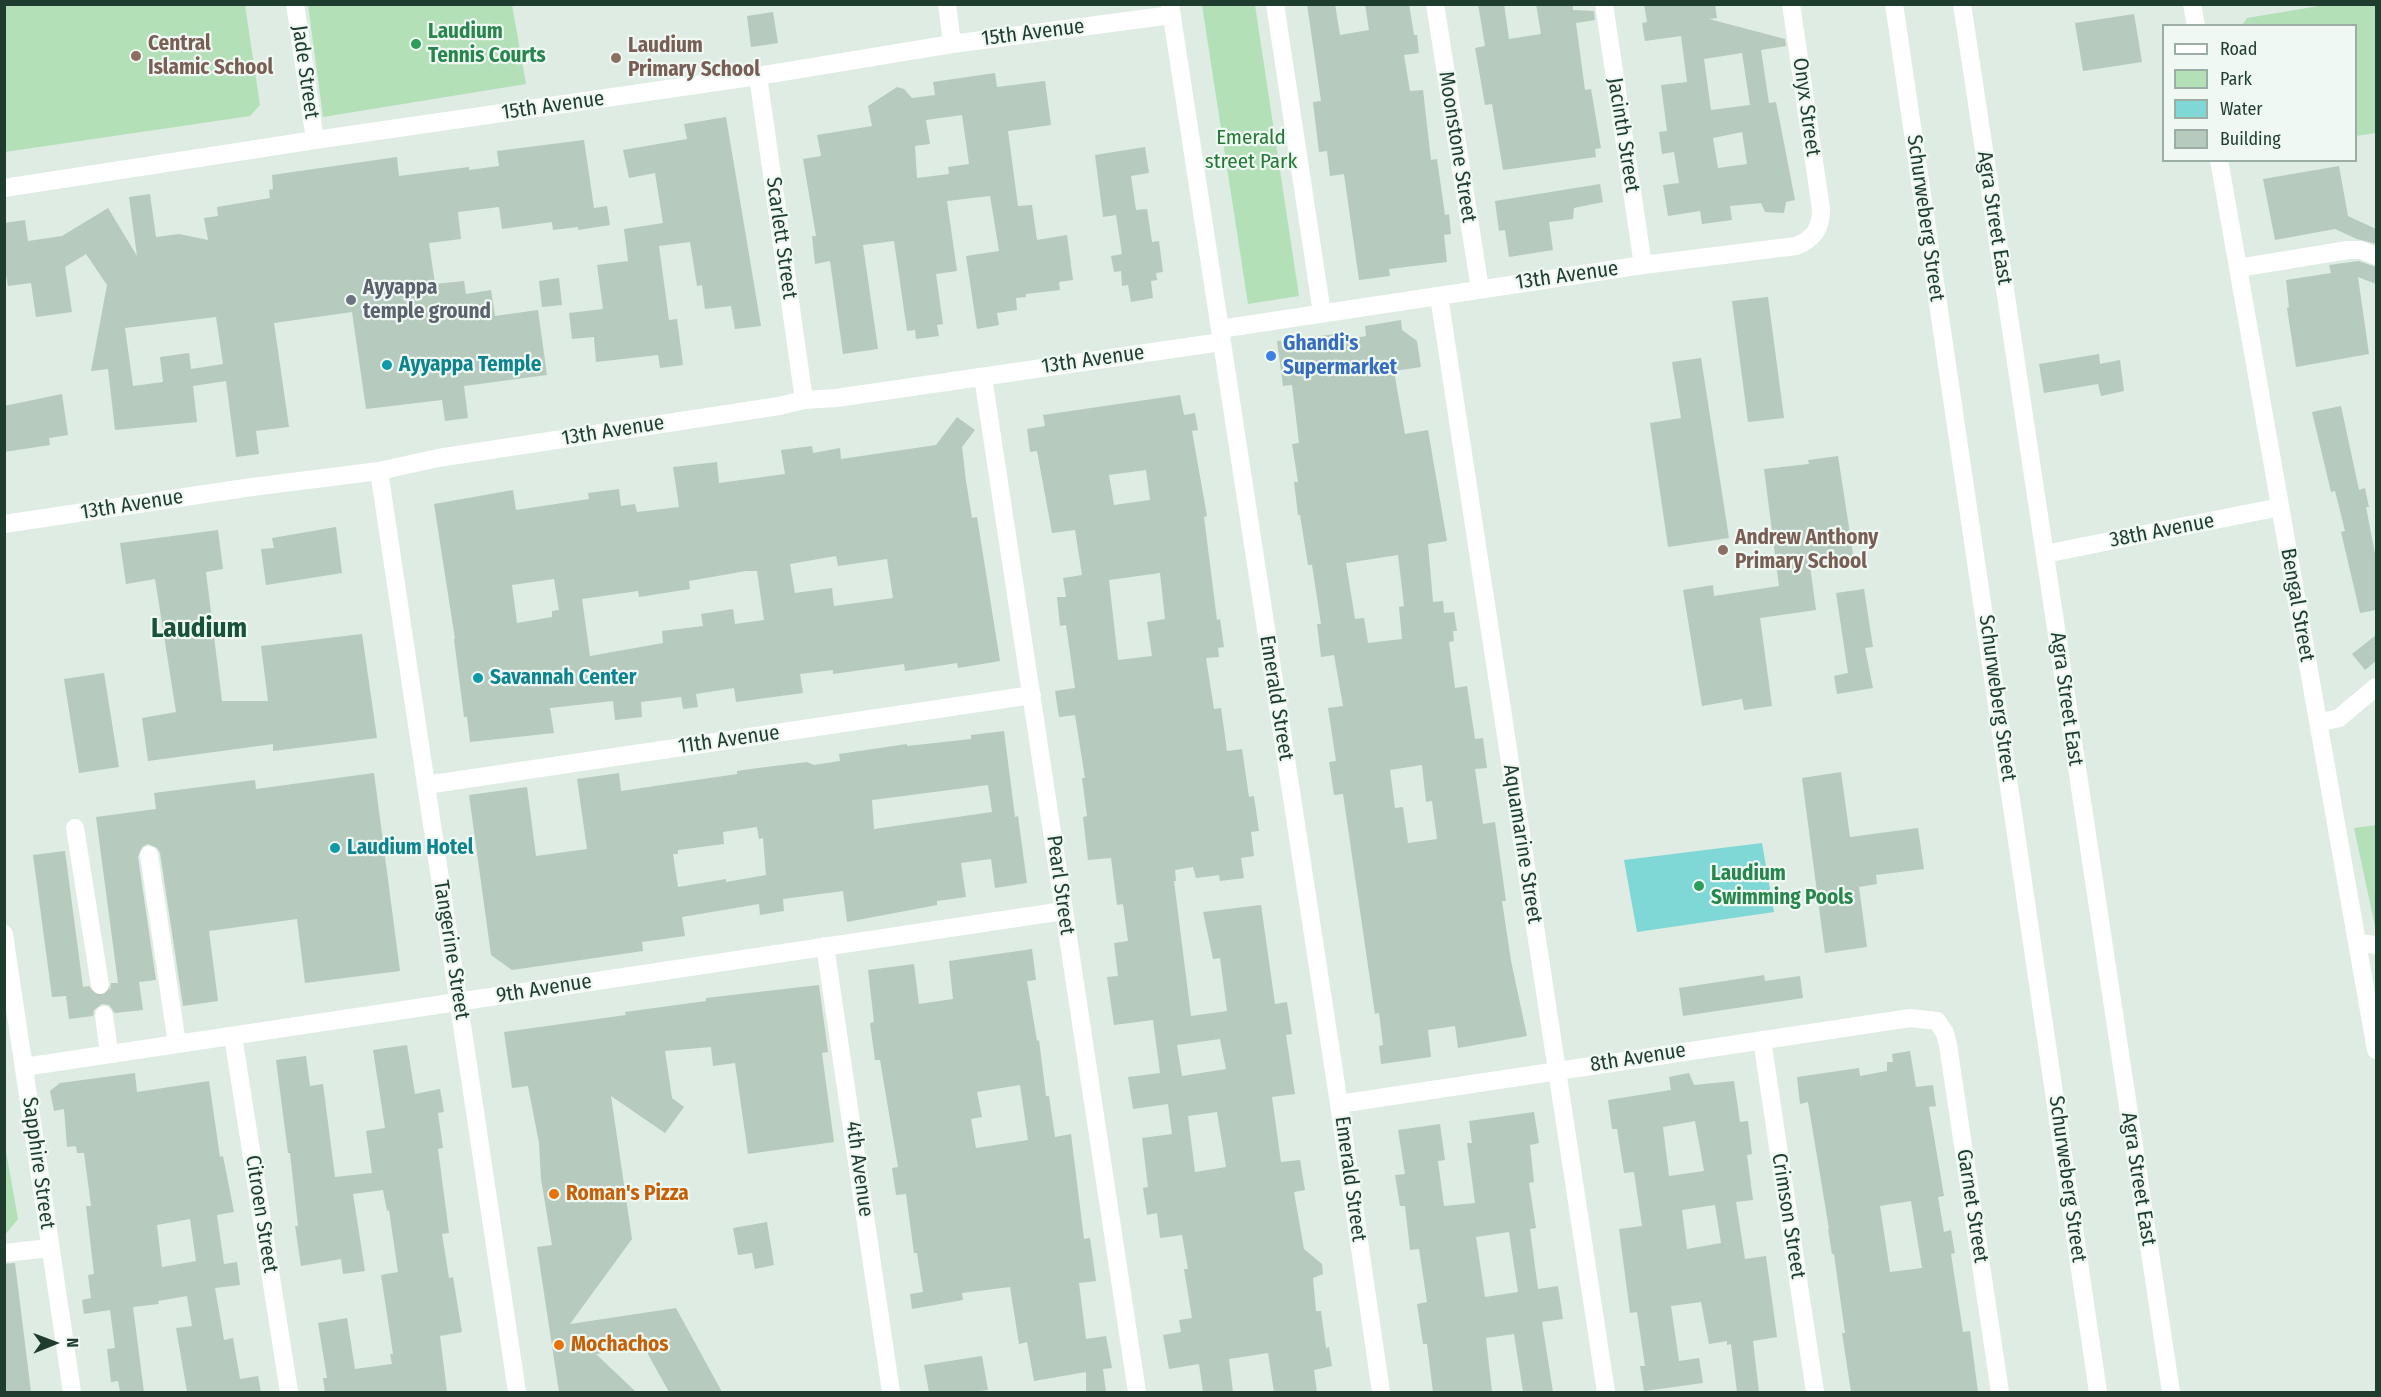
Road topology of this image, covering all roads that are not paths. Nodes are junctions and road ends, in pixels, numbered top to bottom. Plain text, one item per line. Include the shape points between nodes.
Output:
1 (295, 4) edge
2 (947, 4) edge
3 (1275, 4) edge
4 (1435, 4) edge
5 (1604, 4) edge
6 (1791, 4) edge
7 (1894, 4) edge
8 (1962, 4) edge
9 (2192, 4) edge
10 (1171, 10) edge
11 (2196, 24) edge
12 (952, 44) junction
13 (758, 76) junction
14 (315, 140) junction
15 (2219, 162) edge
16 (4, 188) edge
17 (1821, 209) joint
18 (2376, 256) edge
19 (1643, 265) junction
20 (2238, 268) junction
21 (1480, 289) junction
22 (1439, 296) junction
23 (1322, 313) junction
24 (1220, 335) junction
25 (984, 377) junction
26 (804, 400) junction
27 (379, 471) junction
28 (2280, 507) junction
29 (4, 524) edge
30 (2045, 554) junction
31 (2376, 687) edge
32 (1032, 695) junction
33 (2318, 723) junction
34 (426, 785) junction
35 (75, 828) dead end
36 (149, 855) dead end
37 (1063, 911) junction
38 (4, 934) edge
39 (2367, 944) edge
40 (825, 946) junction
41 (100, 985) tunnel mouth
42 (459, 1003) junction
43 (104, 1015) tunnel mouth
44 (1937, 1021) joint
45 (233, 1036) junction
46 (1762, 1040) junction
47 (177, 1044) junction
48 (2376, 1050) edge
49 (110, 1054) junction
50 (24, 1067) junction
51 (1557, 1070) junction
52 (1339, 1104) junction
53 (50, 1248) junction
54 (4, 1253) edge
55 (72, 1392) edge
56 (289, 1392) edge
57 (518, 1392) edge
58 (891, 1392) edge
59 (1137, 1392) edge
60 (1381, 1392) edge
61 (1606, 1392) edge
62 (1815, 1392) edge
63 (2000, 1392) edge
64 (2098, 1392) edge
65 (2171, 1392) edge

1 - 14 street, Jade Street
2 - 12 street
3 - 23 street
4 - 21 street, Moonstone Street
5 - 19 street, Jacinth Street
6 - 17 street, Onyx Street
7 - 64 street, Schurweberg Street
8 - 30 street, Agra Street East
9 - 11 street
10 - 12 street, 15th Avenue
10 - 24 street, Emerald Street
12 - 13 street, 15th Avenue
13 - 14 street, 15th Avenue
13 - 26 street, Scarlett Street
14 - 16 street, 15th Avenue
15 - 20 street, Bengal Street
17 - 19 street, 13th Avenue via 1817,231 1796,246
18 - 20 street via 2348,250
19 - 21 street, 13th Avenue
20 - 28 street, Bengal Street
21 - 22 street, 13th Avenue
22 - 23 street, 13th Avenue
22 - 51 street, Aquamarine Street
23 - 24 street, 13th Avenue
24 - 25 street, 13th Avenue
24 - 52 street, Emerald Street
25 - 26 street, 13th Avenue
25 - 32 street, Pearl Street
26 - 27 street, 13th Avenue via 438,458
27 - 29 street, 13th Avenue
27 - 34 street, Tangerine Street
28 - 30 street, 38th Avenue
28 - 33 street, Bengal Street
30 - 65 street, Agra Street East
31 - 33 street via 2339,718
32 - 34 street, 11th Avenue
32 - 37 street, Pearl Street
33 - 39 street, Bengal Street
34 - 42 street, Tangerine Street
35 - 41 street
36 - 47 street
37 - 40 street, 9th Avenue
37 - 59 street, Pearl Street
38 - 50 street, Sapphire Street
39 - 48 street, Bengal Street
40 - 42 street, 9th Avenue
40 - 58 street, 4th Avenue
42 - 45 street, 9th Avenue
42 - 57 street, Tangerine Street
43 - 49 street
44 - 46 street, 8th Avenue via 1910,1018
44 - 63 street, Garnet Street via 1948,1045
45 - 47 street, 9th Avenue
45 - 56 street, Citroen Street
46 - 51 street, 8th Avenue
46 - 62 street, Crimson Street
47 - 49 street, 9th Avenue
49 - 50 street, 9th Avenue
50 - 53 street, Sapphire Street
51 - 52 street, 8th Avenue
51 - 61 street, Aquamarine Street
52 - 60 street, Emerald Street
53 - 54 street
53 - 55 street, Sapphire Street

